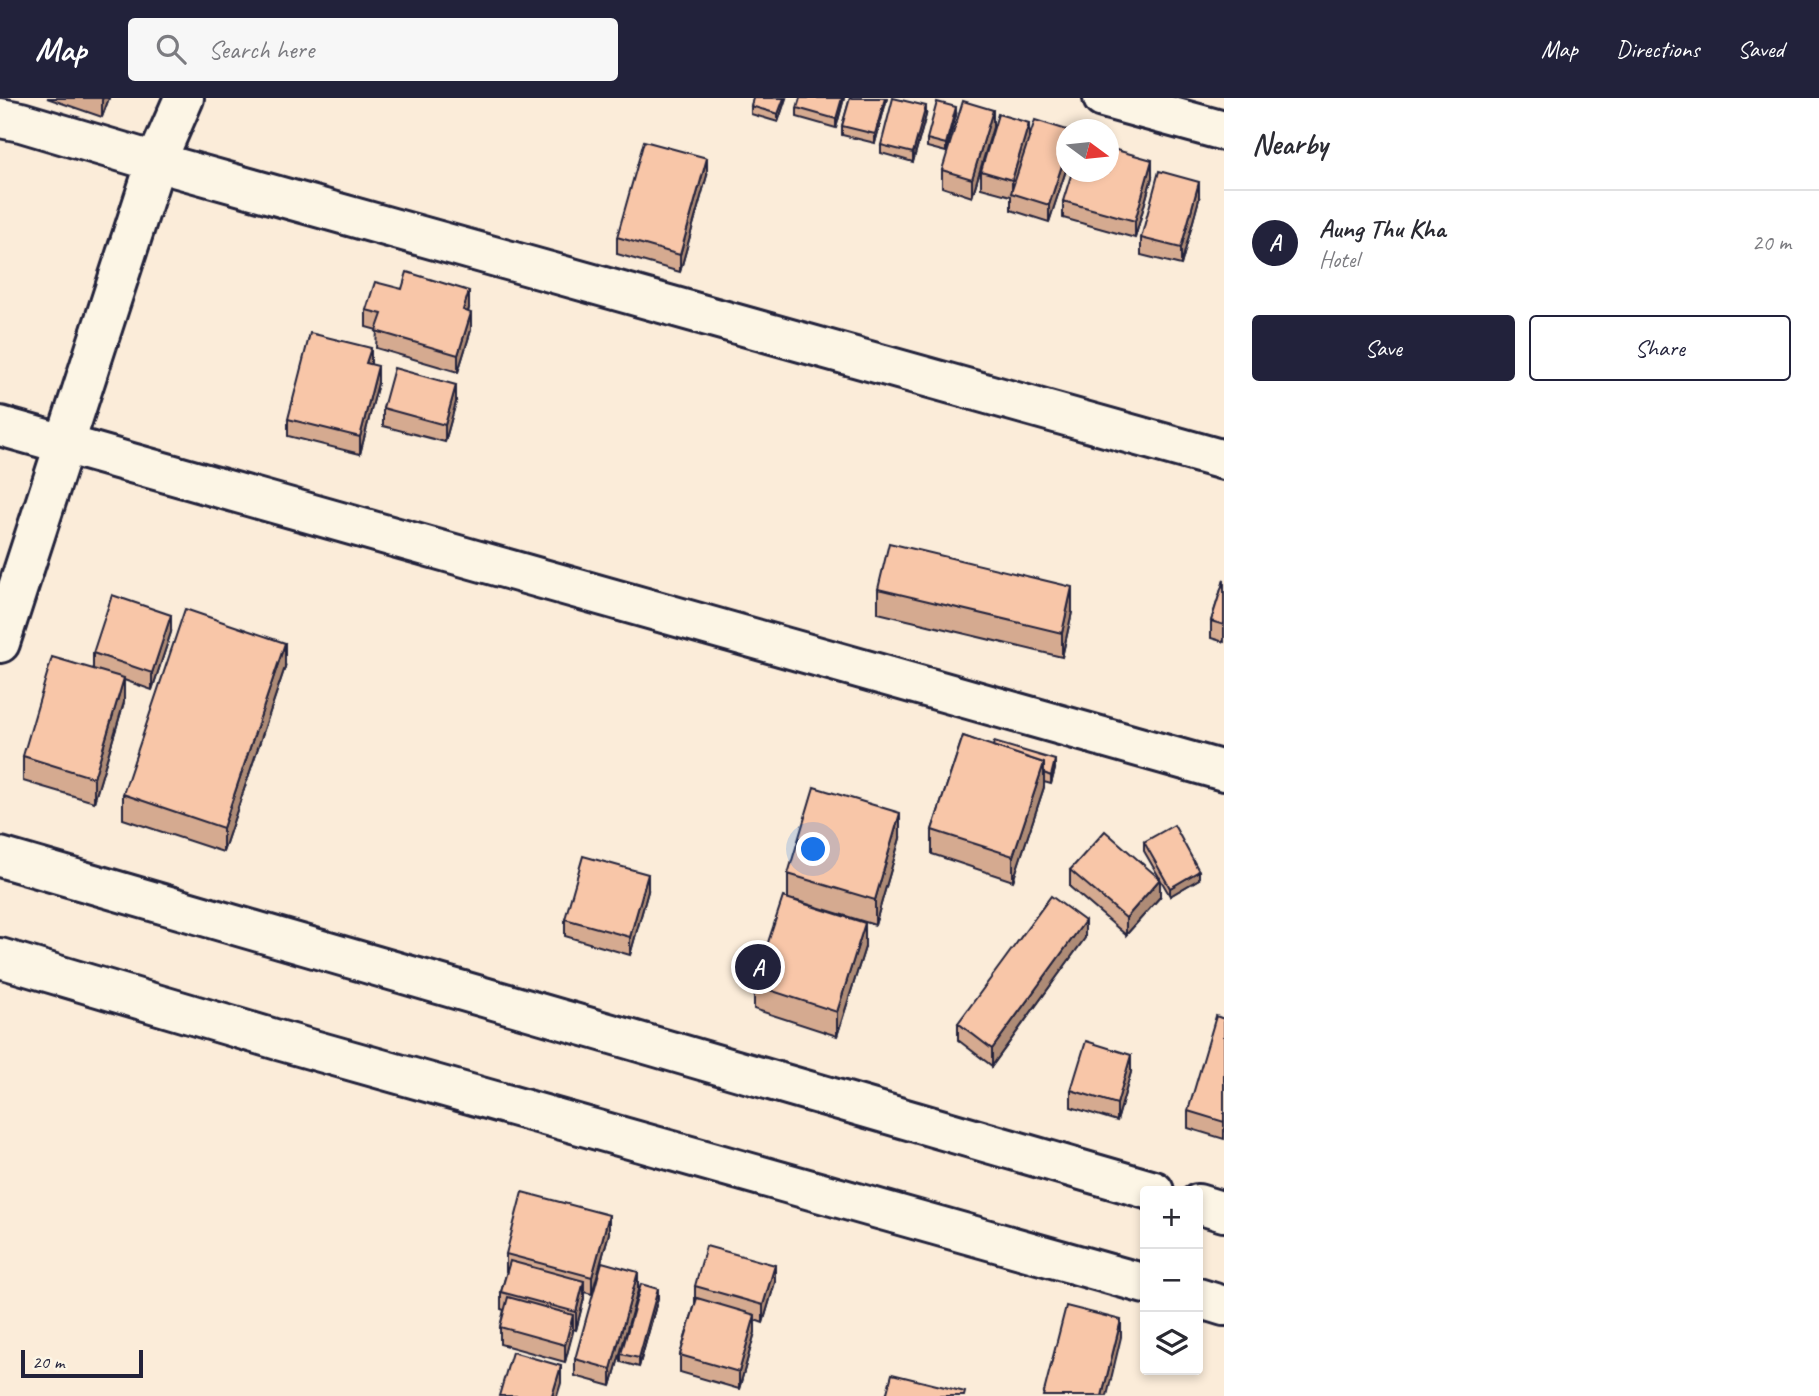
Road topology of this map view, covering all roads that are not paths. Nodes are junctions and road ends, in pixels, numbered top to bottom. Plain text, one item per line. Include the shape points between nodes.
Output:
1 (184, 98) edge
2 (1103, 98) edge
3 (1182, 108) edge
4 (0, 118) edge
5 (1224, 131) edge
6 (156, 162) junction
7 (0, 426) edge
8 (64, 443) junction
9 (1224, 460) edge
10 (0, 643) edge
11 (1224, 771) edge
12 (0, 857) edge
13 (0, 958) edge
14 (1140, 1187) edge
15 (1203, 1206) edge
16 (1224, 1212) edge
17 (1140, 1283) edge
18 (1203, 1300) edge
19 (1224, 1306) edge

1 - 6 main road
2 - 3 main road
3 - 5 main road
4 - 6 main road
6 - 8 main road
6 - 9 main road
7 - 8 main road
8 - 10 main road
8 - 11 main road
12 - 14 main road
13 - 17 main road
15 - 16 main road
18 - 19 main road

